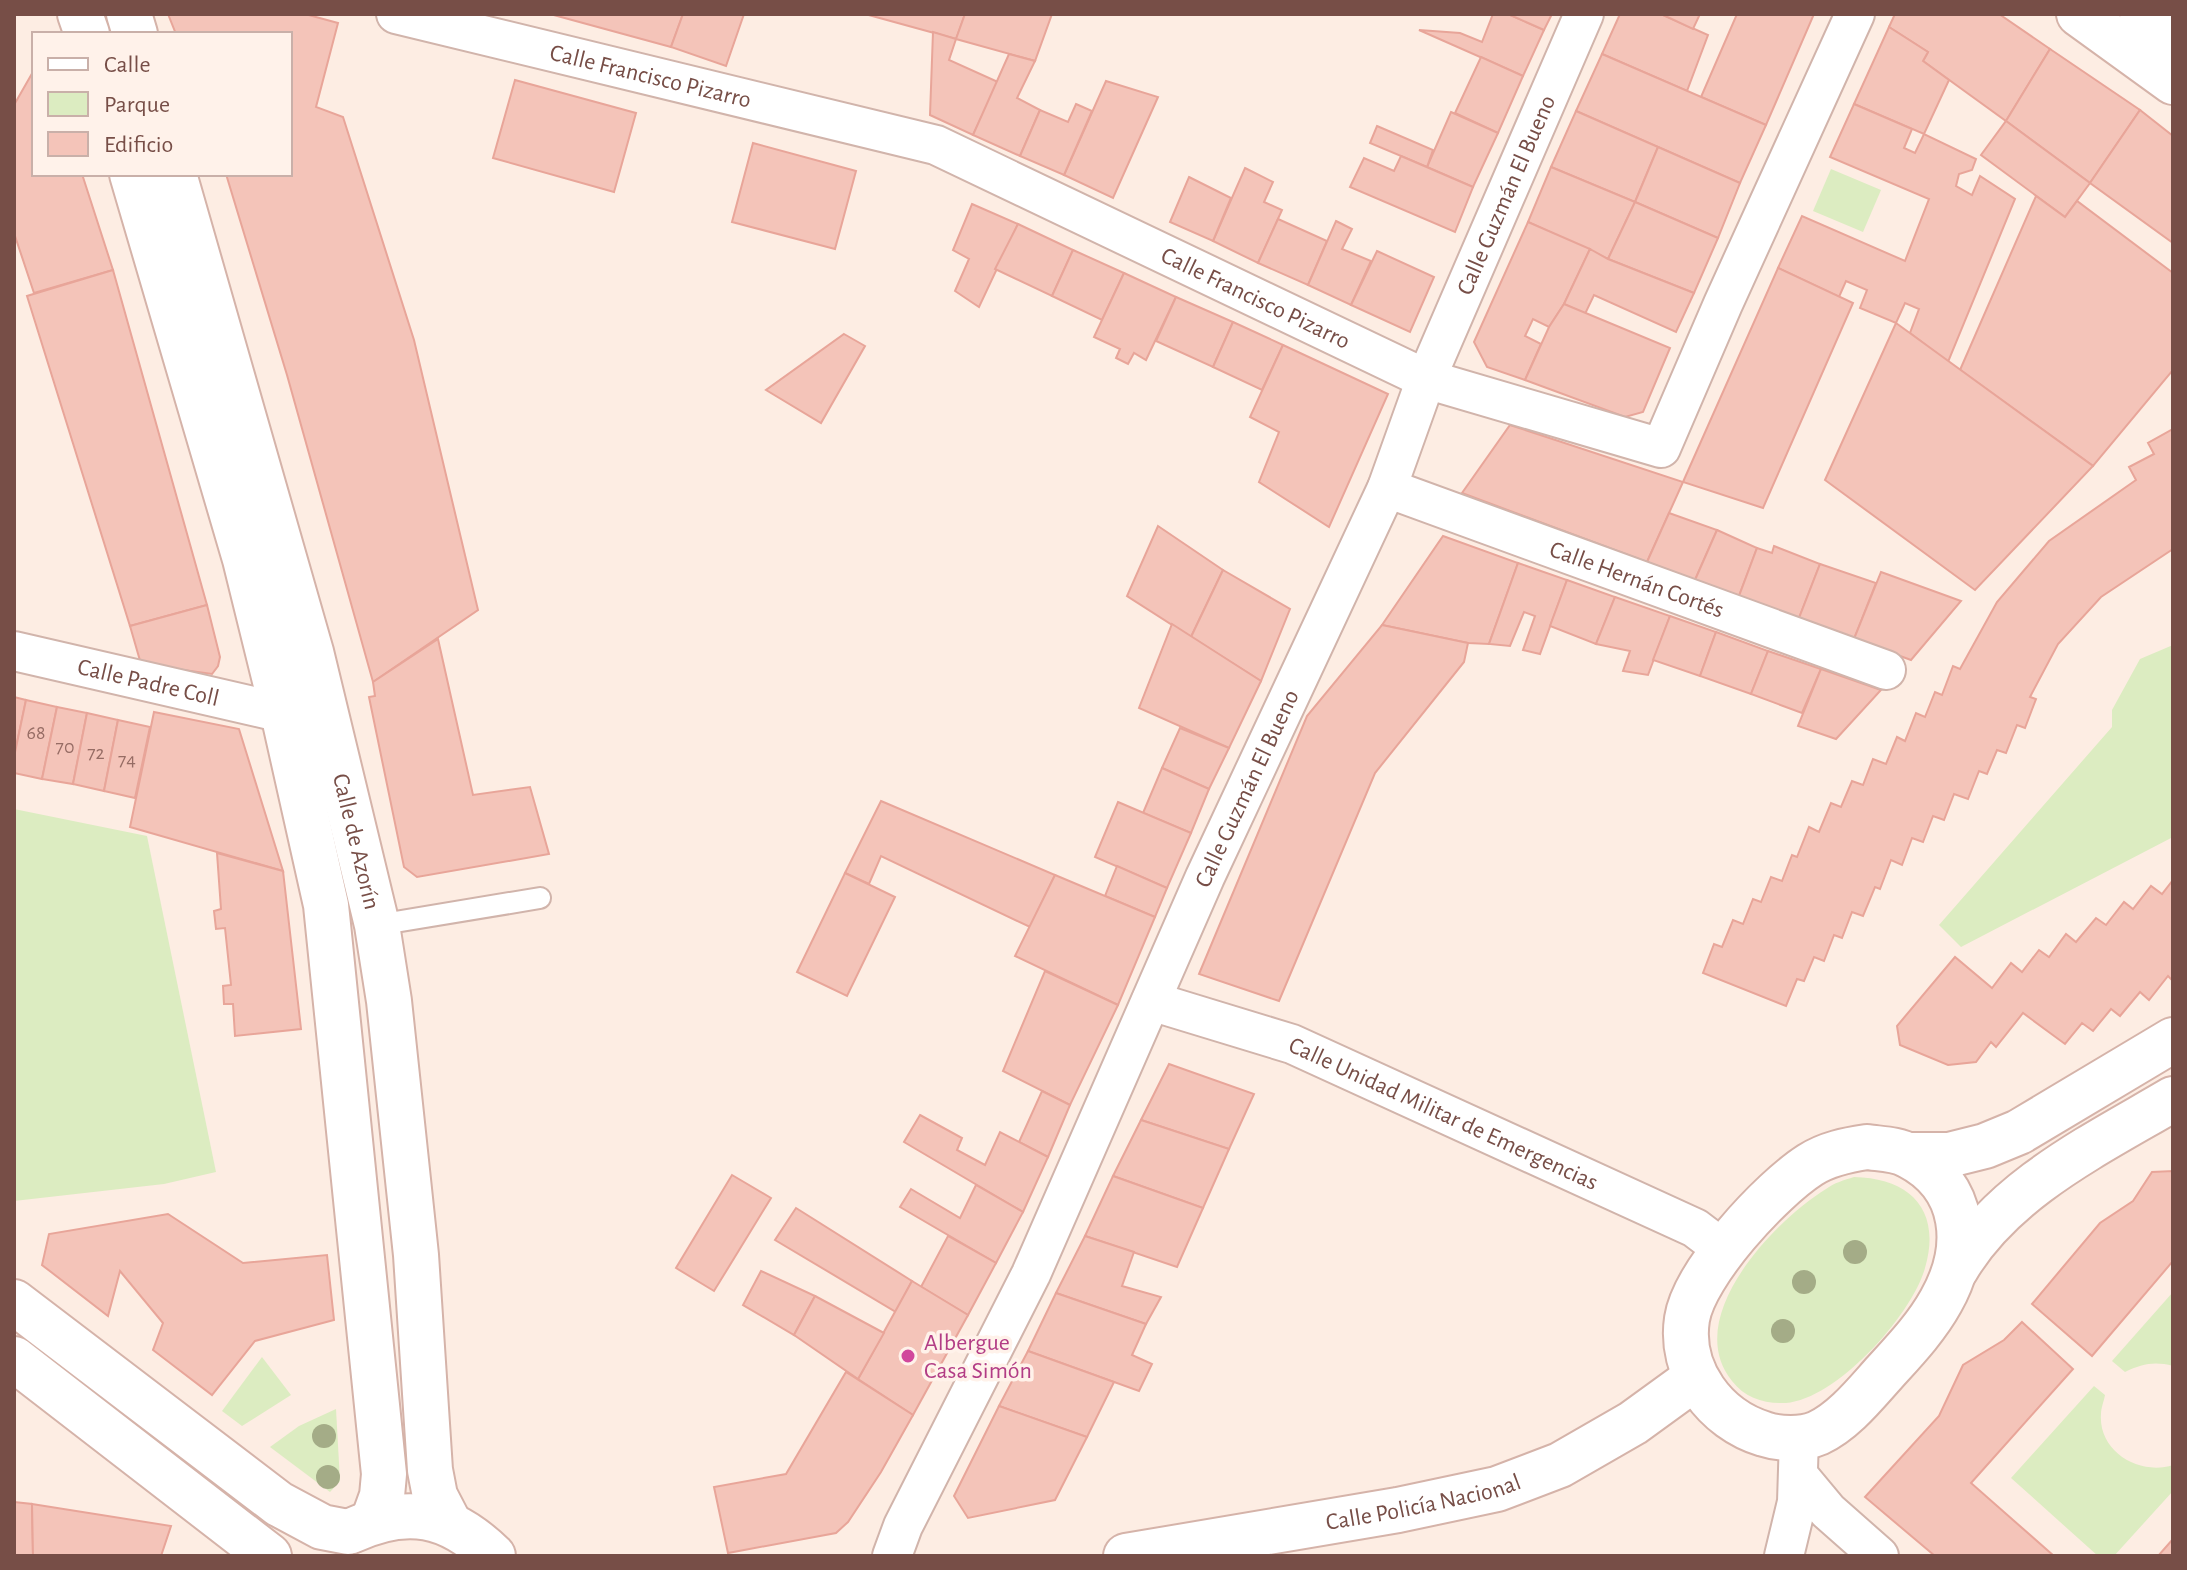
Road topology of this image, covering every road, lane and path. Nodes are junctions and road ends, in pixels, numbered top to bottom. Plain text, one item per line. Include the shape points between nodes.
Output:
1 (396, 14) edge
2 (1584, 14) edge
3 (1855, 14) edge
4 (2079, 14) edge
5 (2142, 14) edge
6 (2173, 37) edge
7 (2173, 82) edge
8 (133, 176) edge
9 (175, 176) edge
10 (1426, 379) junction
11 (1387, 488) junction
12 (14, 651) edge
13 (1886, 670) dead end
14 (283, 713) junction
15 (540, 898) dead end
16 (377, 925) junction
17 (1151, 1001) junction
18 (2173, 1040) edge
19 (2173, 1099) edge
20 (1908, 1155) junction
21 (1724, 1250) junction
22 (1956, 1269) junction
23 (14, 1302) edge
24 (14, 1359) edge
25 (1695, 1378) junction
26 (1799, 1456) junction
27 (449, 1523) junction
28 (347, 1536) edge
29 (269, 1556) edge
30 (493, 1556) edge
31 (892, 1556) edge
32 (1126, 1556) edge
33 (1784, 1556) edge
34 (1879, 1556) edge

1 - 10 street, Calle Francisco Pizarro via 936,145
2 - 10 street, Calle Guzmán El Bueno
3 - 10 street, Calle Francisco Pizarro via 1661,448
4 - 7 main road
5 - 6 main road
8 - 14 main road, Calle de Azorín via 245,559
9 - 16 main road, Calle de Azorín via 311,652
10 - 11 street, Calle Guzmán El Bueno
11 - 13 street, Calle Hernán Cortés
11 - 17 street, Calle Guzmán El Bueno
12 - 14 street, Calle Padre Coll
14 - 28 main road, Calle de Azorín via 326,905 384,1474 382,1496
15 - 16 lane
16 - 27 main road, Calle de Azorín via 416,1255 430,1470 435,1496
17 - 21 street, Calle Unidad Militar de Emergencias via 1292,1044 1695,1228
17 - 31 street, Calle Guzmán El Bueno via 1031,1274
18 - 20 main road via 2019,1132 1949,1155
19 - 22 main road via 2016,1199 1969,1246
20 - 21 main road via 1867,1147 1812,1164 1781,1187
20 - 22 main road via 1940,1180 1951,1197 1960,1238
21 - 25 main road via 1687,1316 1686,1340
22 - 26 main road via 1921,1332
23 - 28 main road via 279,1504
24 - 29 main road
25 - 26 main road via 1726,1414 1775,1437
25 - 32 main road, Calle Policía Nacional via 1633,1423 1560,1465 1497,1489
26 - 33 street via 1795,1515
26 - 34 street via 1809,1492
27 - 28 main road via 398,1515
27 - 30 main road

